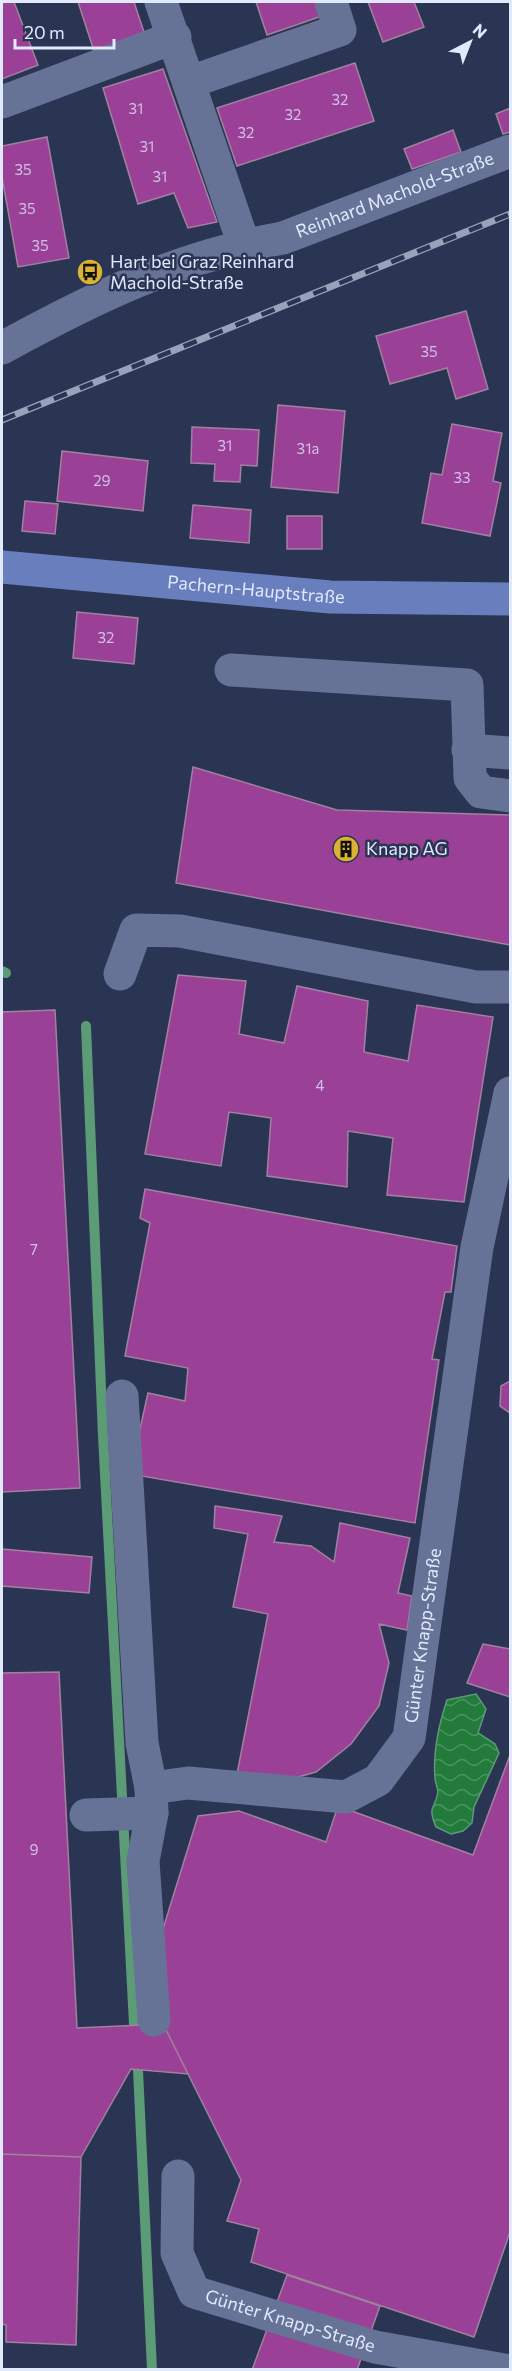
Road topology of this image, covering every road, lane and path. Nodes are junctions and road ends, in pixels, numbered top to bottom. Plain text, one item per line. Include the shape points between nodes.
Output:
1 (161, 2) edge
2 (331, 2) edge
3 (175, 37) junction
4 (190, 82) junction
5 (2, 102) edge
6 (510, 151) edge
7 (244, 245) junction
8 (2, 348) edge
9 (2, 567) edge
10 (510, 599) edge
11 (231, 670) dead end
12 (468, 750) junction
13 (510, 753) edge
14 (510, 796) edge
15 (120, 974) dead end
16 (510, 987) edge
17 (510, 1094) edge
18 (122, 1396) dead end
19 (152, 1800) junction
20 (86, 1815) dead end
21 (154, 2020) dead end
22 (178, 2176) dead end
23 (504, 2370) edge

1 - 3 street
2 - 4 street via 340,30
3 - 4 street
3 - 5 street
4 - 7 street
6 - 7 street, Reinhard Machold-Straße via 283,238
7 - 8 street, Reinhard Machold-Straße via 172,266 102,294
9 - 10 main road, Pachern-Hauptstraße via 330,597
11 - 12 street via 467,685
12 - 13 street
12 - 14 street via 470,778 481,792
15 - 16 street via 136,930 180,931 476,987
17 - 19 street, Günter Knapp-Straße via 477,1247 409,1738 378,1780 346,1797 189,1783
18 - 19 street via 142,1743
19 - 20 street, Günter Knapp-Straße
19 - 21 street via 143,1861
22 - 23 street, Günter Knapp-Straße via 177,2253 194,2292 375,2347

